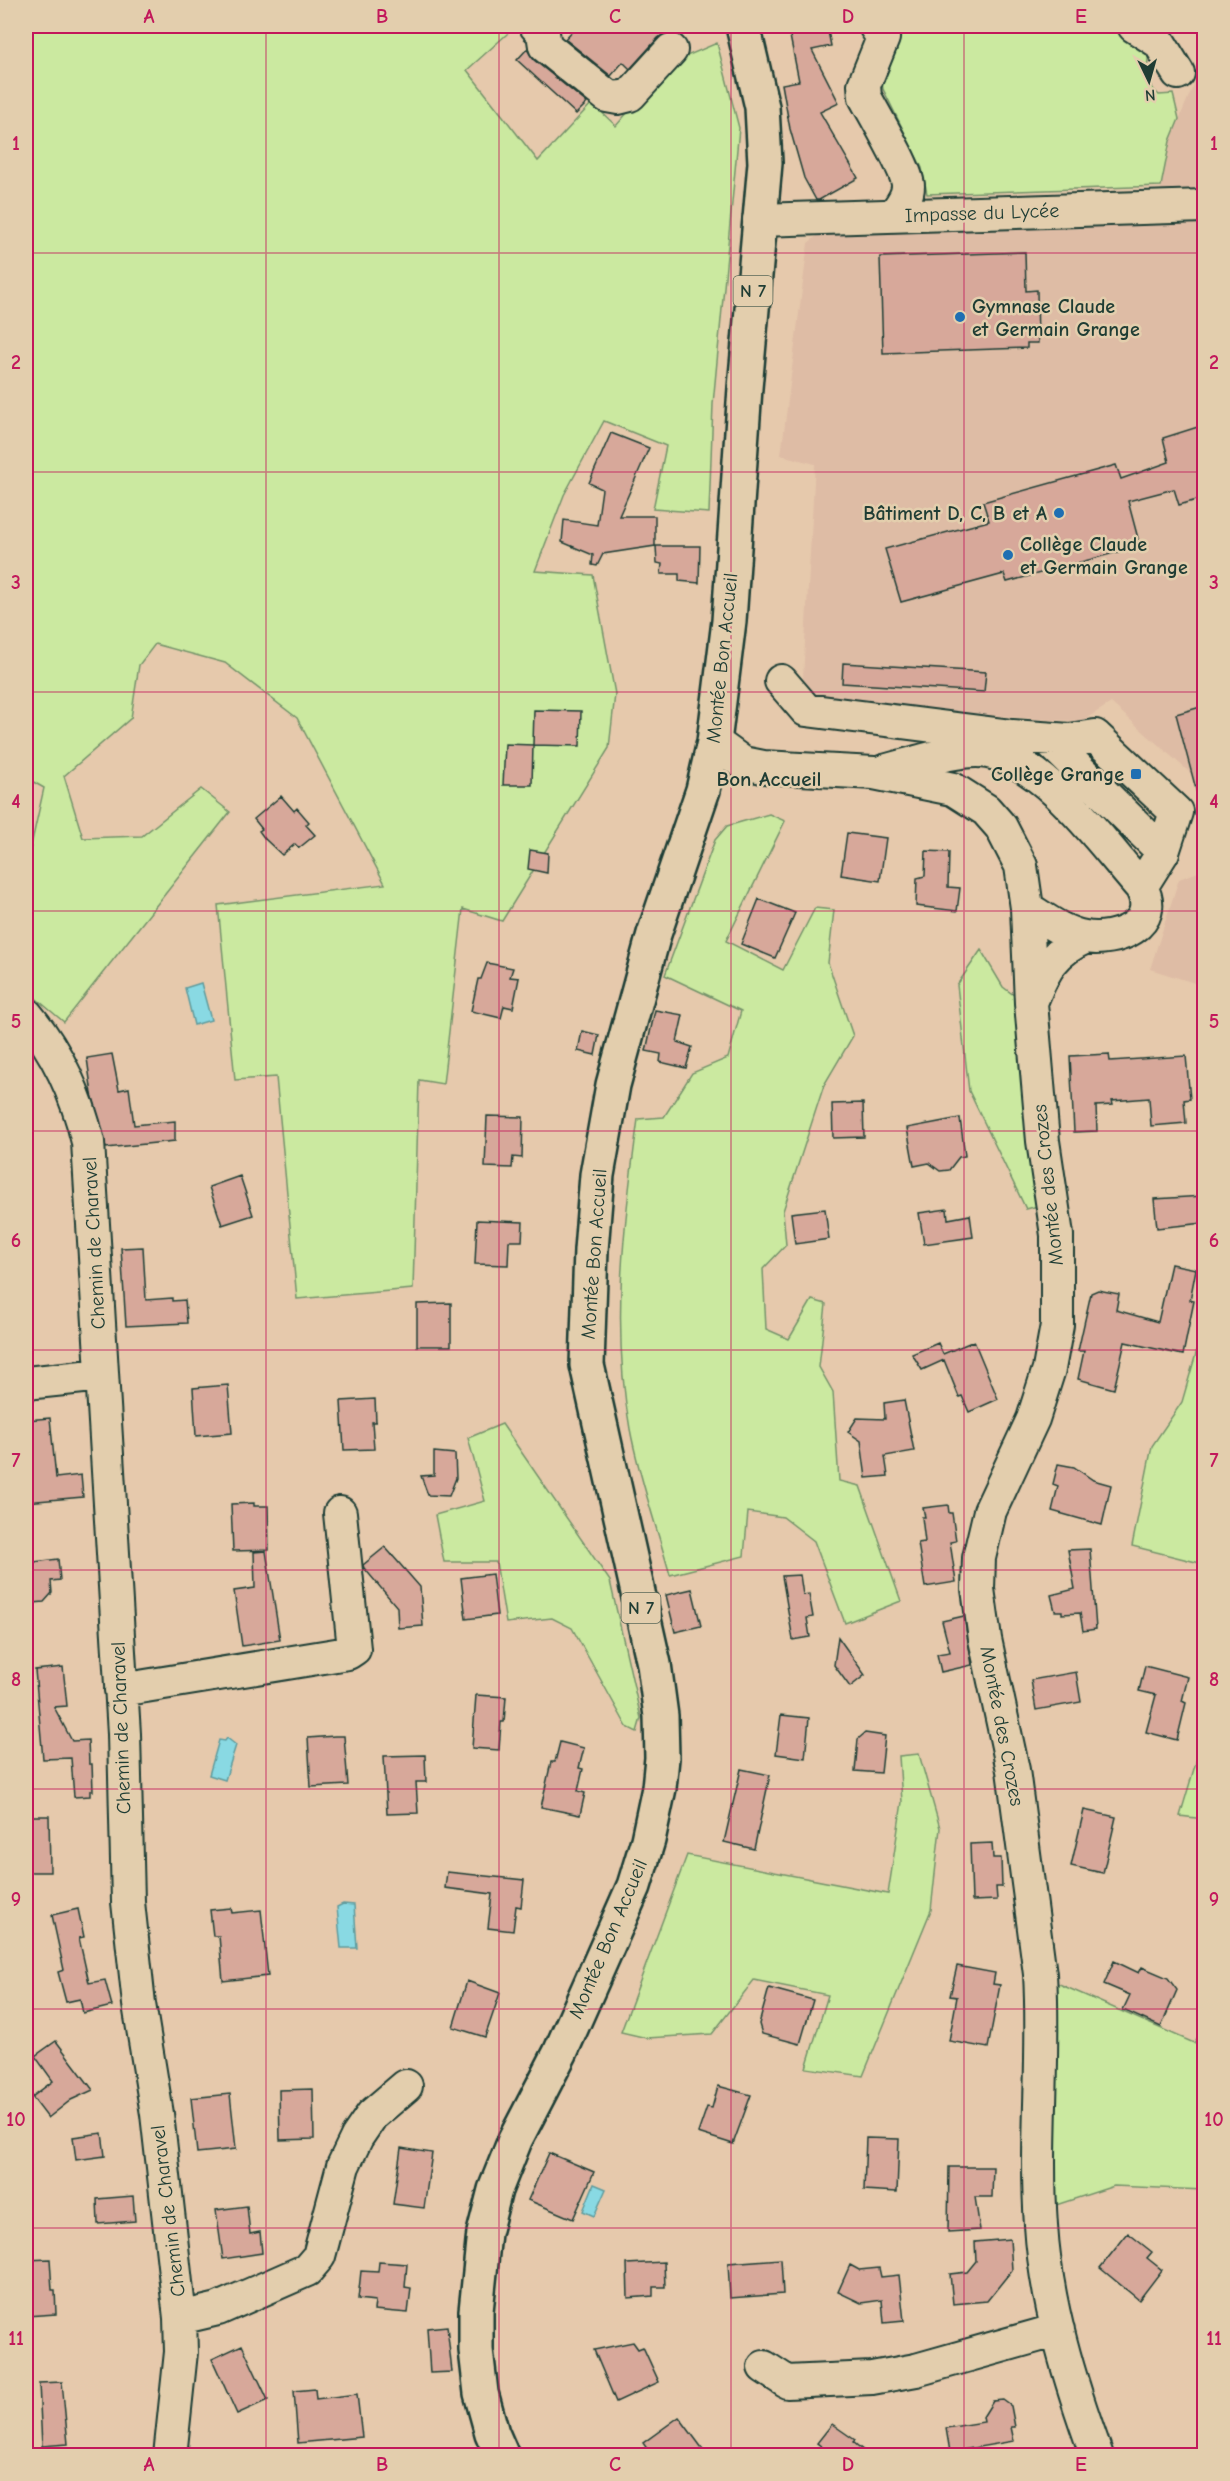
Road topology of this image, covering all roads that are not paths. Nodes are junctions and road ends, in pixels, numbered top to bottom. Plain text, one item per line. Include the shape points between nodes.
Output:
1 (536, 26) edge
2 (743, 26) edge
3 (1134, 26) edge
4 (882, 30) edge
5 (671, 50) dead end
6 (1178, 73) dead end
7 (1204, 206) edge
8 (894, 215) junction
9 (759, 220) junction
10 (781, 681) dead end
11 (714, 742) junction
12 (874, 773) junction
13 (1141, 887) junction
14 (1028, 908) junction
15 (1086, 937) junction
16 (1030, 1003) junction
17 (26, 1014) edge
18 (102, 1375) junction
19 (26, 1383) edge
20 (340, 1513) dead end
21 (121, 1690) junction
22 (406, 2086) dead end
23 (180, 2318) junction
24 (1058, 2330) junction
25 (764, 2367) dead end
26 (170, 2456) edge
27 (501, 2456) edge
28 (1097, 2456) edge

1 - 5 street via 543,33 545,46 607,96 618,98 630,95
2 - 9 main road, Montée Bon Accueil / N 7 via 762,107 765,141
3 - 6 street via 1159,42
4 - 8 street via 864,85 865,97 908,185 906,199
7 - 8 street, Impasse du Lycée
8 - 9 street, Impasse du Lycée
9 - 11 main road, Montée Bon Accueil / N 7 via 729,621
10 - 13 street via 806,710 1059,740 1166,843
11 - 12 street, Montée des Crozes via 743,763 763,767
11 - 27 main road, Montée Bon Accueil / N 7 via 703,790 654,934 613,1085 597,1175 591,1250 588,1365 654,1664 661,1726 659,1788 634,1886 560,2053 515,2140 495,2190 484,2233 476,2350 481,2393
12 - 13 street, Montée des Crozes via 948,755 986,752 1016,760 1064,799
12 - 14 street, Montée des Crozes via 953,789 986,810 1001,827 1021,866
13 - 15 street, Montée des Crozes via 1148,907 1145,917 1117,934
14 - 15 street, Montée des Crozes via 1063,931
14 - 16 street, Montée des Crozes
15 - 16 street, Montée des Crozes via 1070,944 1051,961
16 - 24 street, Montée des Crozes via 1043,1141 1058,1235 1057,1325 1034,1419 990,1511 978,1589 1013,1770 1040,1974 1041,2227
17 - 18 street, Chemin de Charavel via 62,1068 83,1118 88,1142
18 - 19 street
18 - 21 street, Chemin de Charavel
20 - 21 street via 354,1649
21 - 23 street, Chemin de Charavel via 128,1902
22 - 23 street via 372,2115 357,2137 344,2166 320,2256 307,2270 218,2309
23 - 26 street, Chemin de Charavel via 181,2352
24 - 25 street via 916,2370 872,2378 787,2382
24 - 28 street, Montée des Crozes

